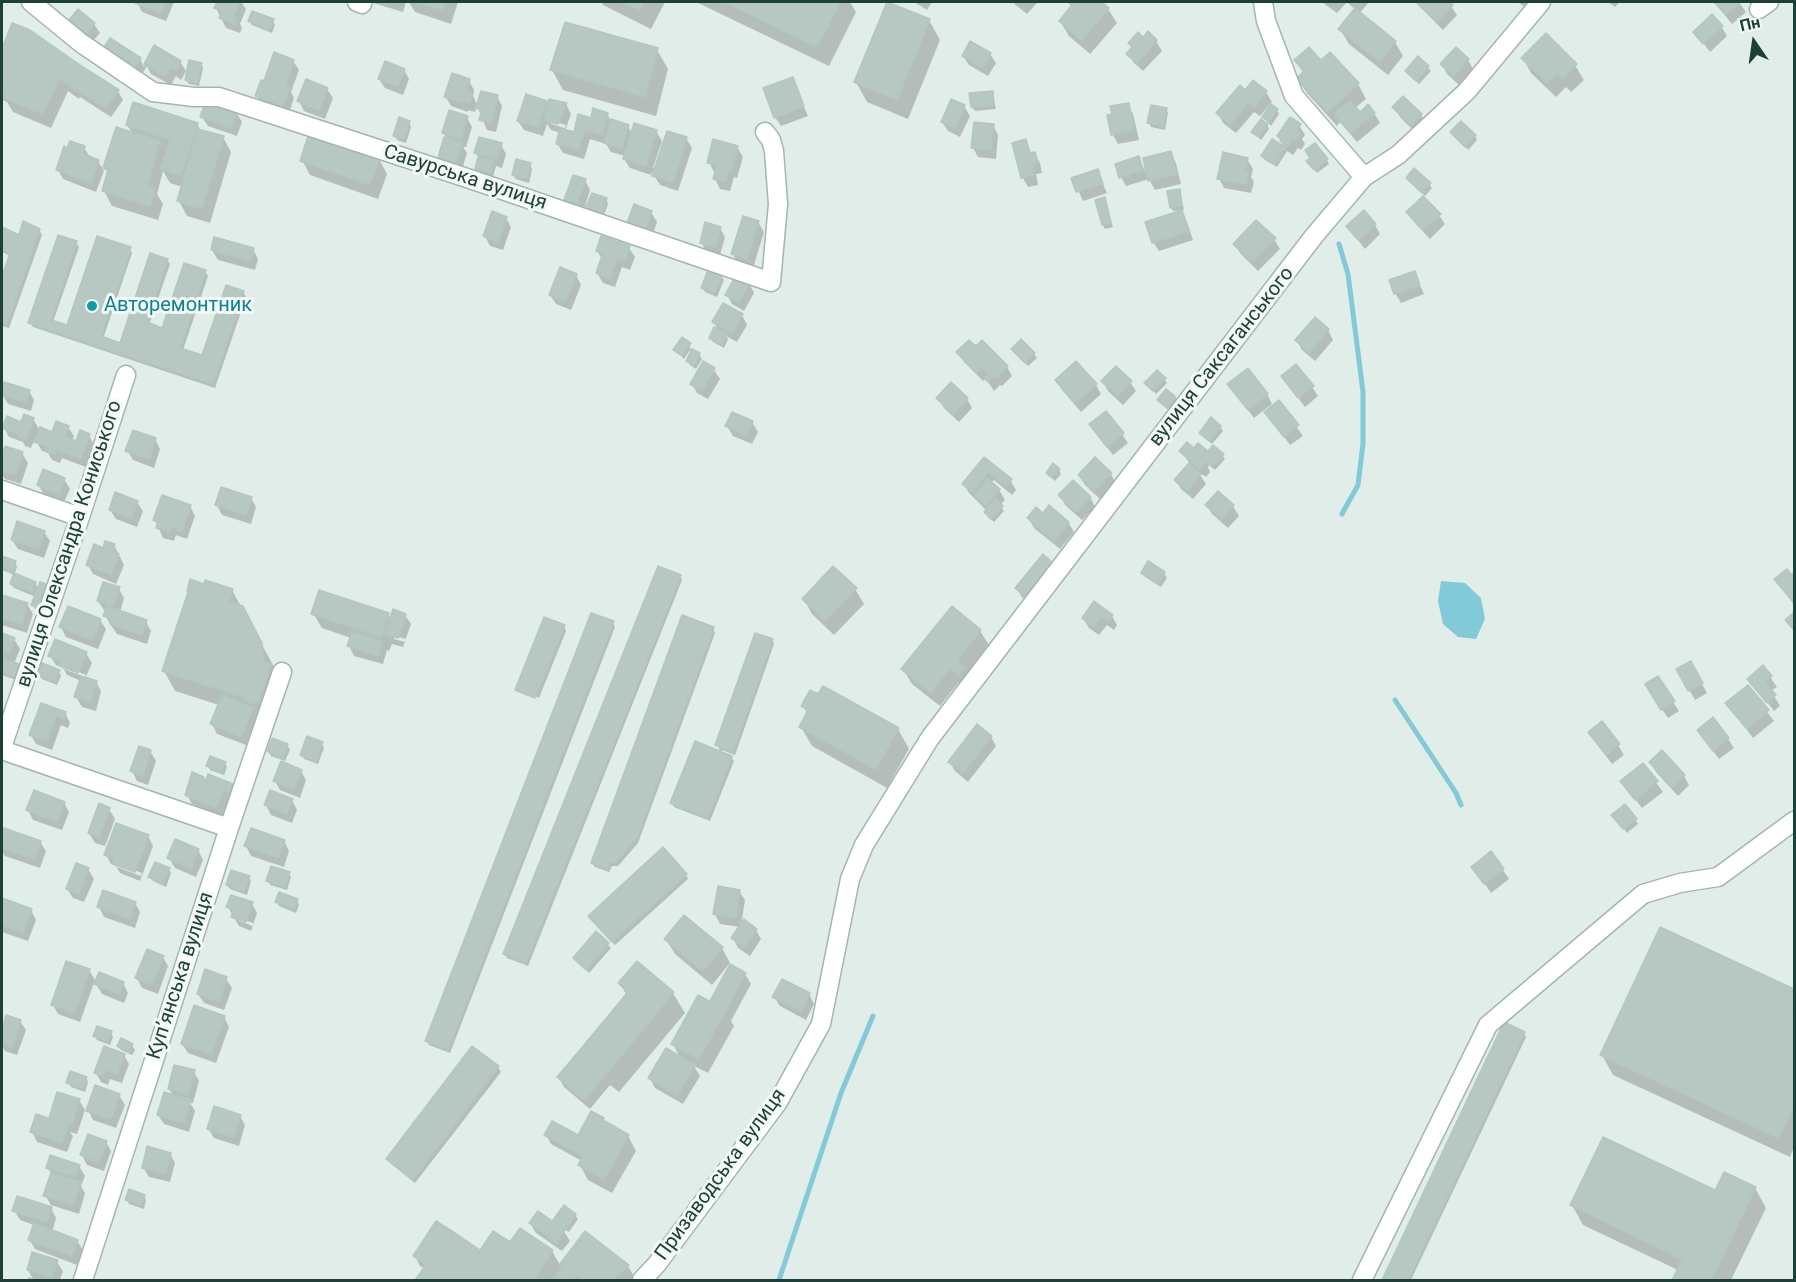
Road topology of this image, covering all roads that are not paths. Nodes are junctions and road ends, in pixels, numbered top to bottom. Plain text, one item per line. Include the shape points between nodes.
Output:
1 (31, 2) edge
2 (1263, 2) edge
3 (1541, 2) edge
4 (765, 132) dead end
5 (1364, 177) junction
6 (126, 375) dead end
7 (2, 490) edge
8 (80, 517) junction
9 (282, 672) dead end
10 (930, 738) joint
11 (2, 748) edge
12 (1794, 821) edge
13 (229, 828) junction
14 (83, 1281) edge
15 (642, 1281) edge
16 (1362, 1281) edge

1 - 4 street, Савурська вулиця via 81,43 153,92 219,97 771,282 778,204 774,151
2 - 5 street via 1293,96
3 - 5 street, вулиця Саксаганського via 1467,91 1398,155
5 - 10 street, вулиця Саксаганського
6 - 8 street, вулиця Олександра Кониського
7 - 8 street
8 - 11 street, вулиця Олександра Кониського
9 - 13 street, Купʼянська вулиця
10 - 15 street, Призаводська вулиця via 864,845 850,879 820,1024 778,1102
11 - 13 street
12 - 16 street via 1718,877 1643,894 1488,1025
13 - 14 street, Купʼянська вулиця

